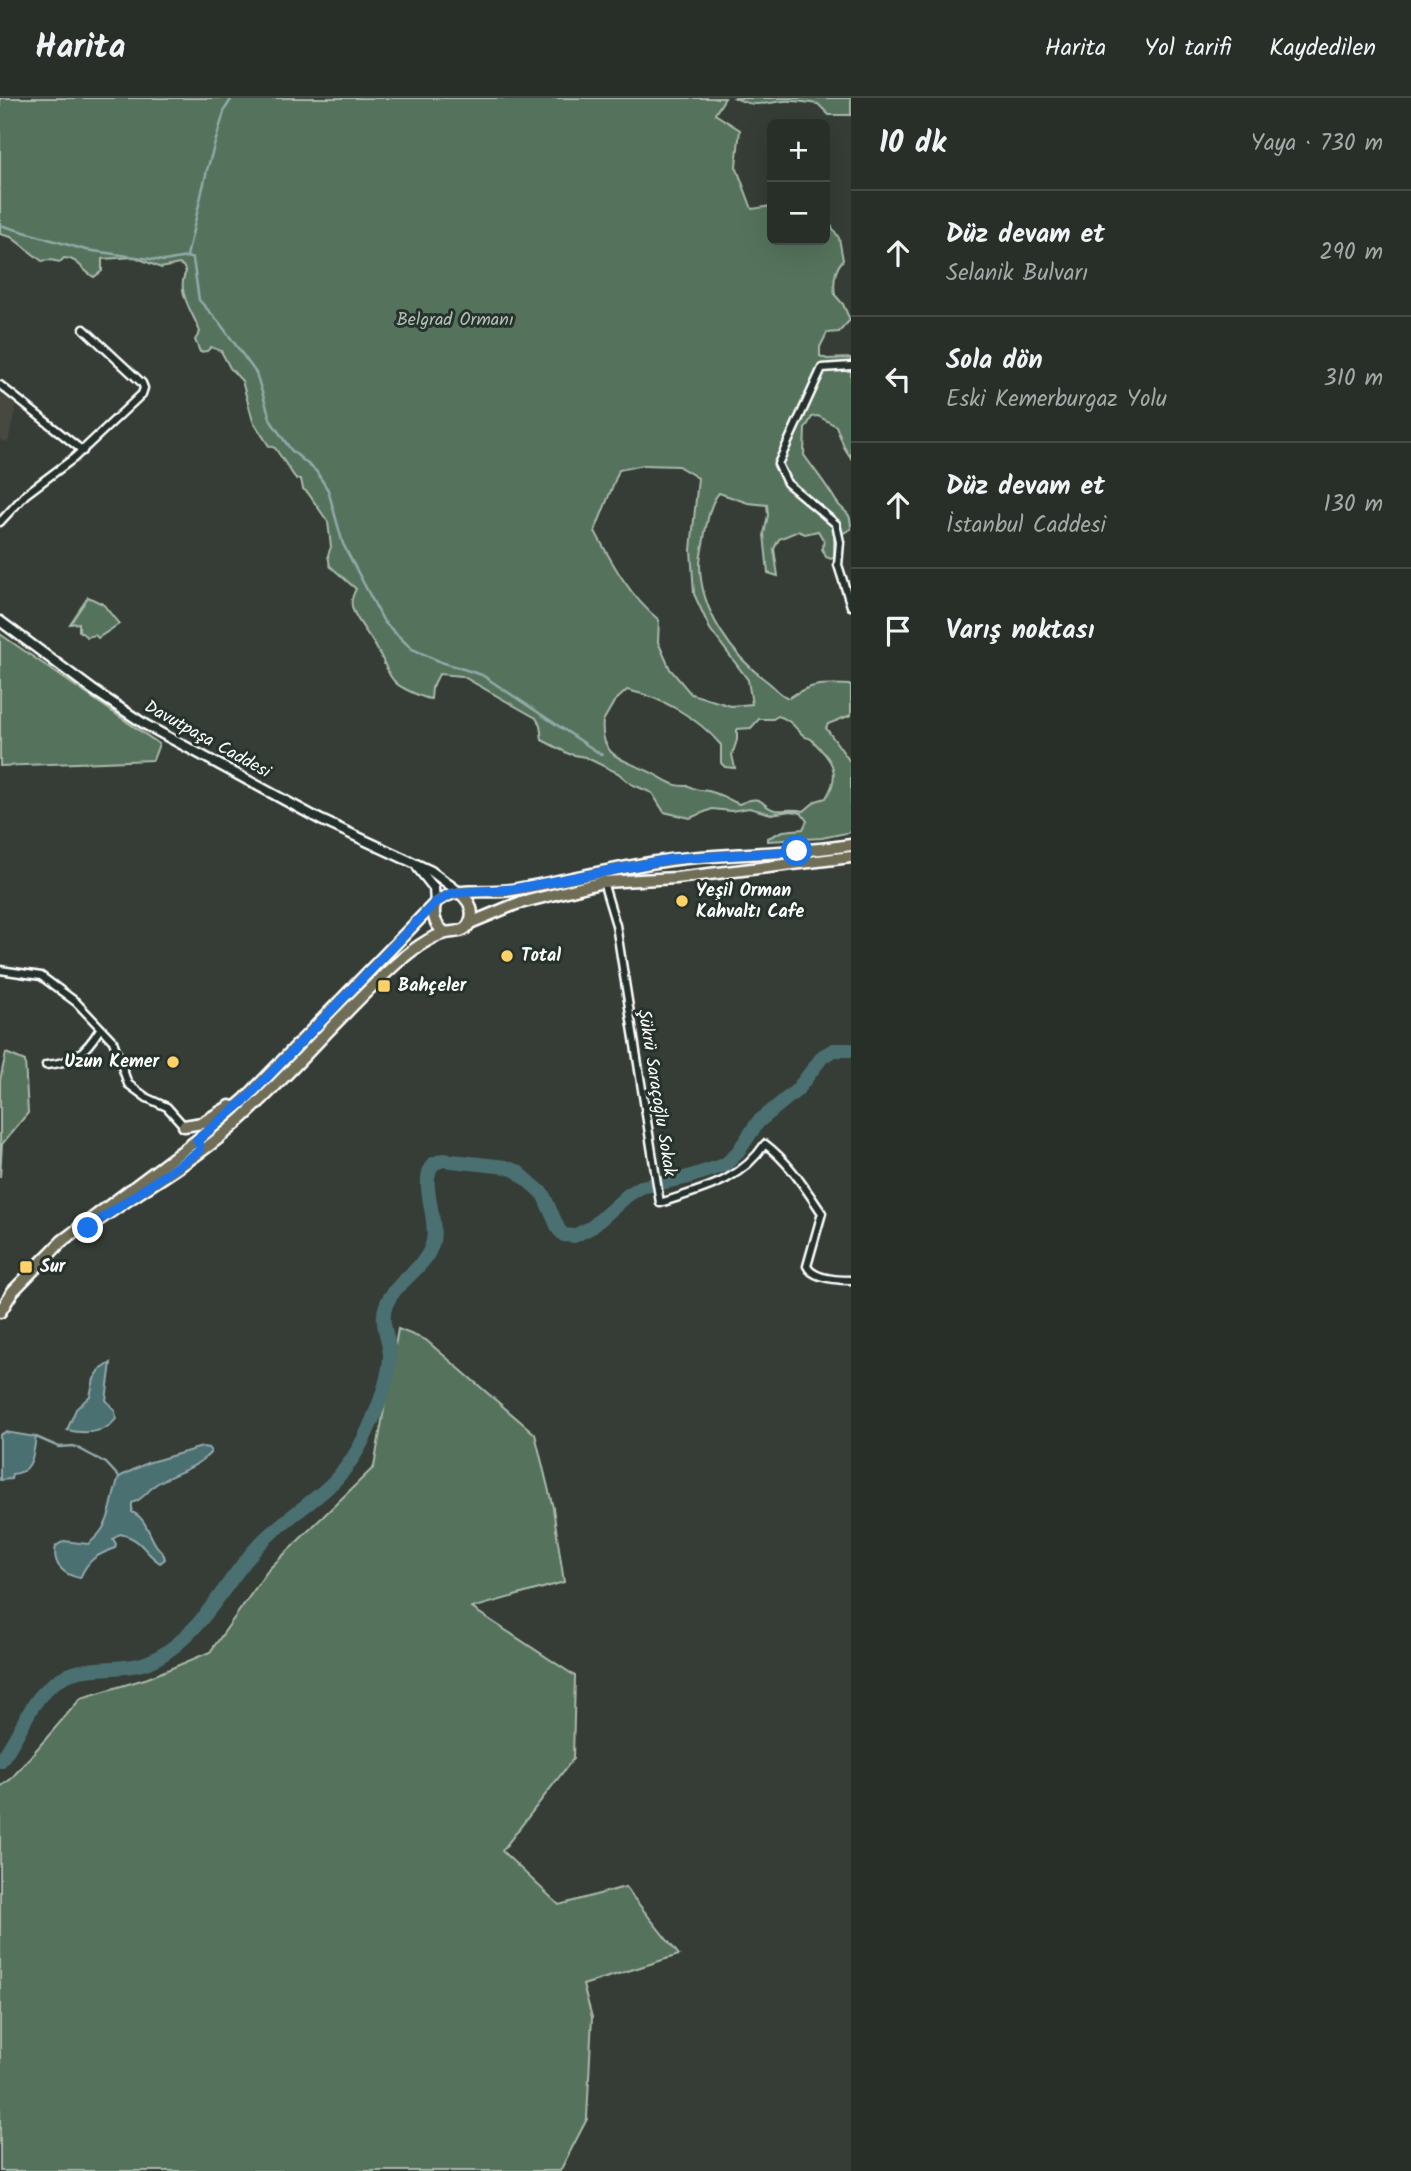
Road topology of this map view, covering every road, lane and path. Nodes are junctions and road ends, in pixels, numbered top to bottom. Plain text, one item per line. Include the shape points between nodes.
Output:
1 (84, 328) dead end
2 (851, 366) edge
3 (0, 385) edge
4 (83, 451) junction
5 (0, 522) edge
6 (851, 606) edge
7 (0, 621) edge
8 (851, 845) edge
9 (851, 857) edge
10 (413, 864) junction
11 (603, 882) junction
12 (459, 892) junction
13 (435, 903) junction
14 (470, 923) junction
15 (446, 933) junction
16 (0, 970) edge
17 (100, 1029) junction
18 (46, 1065) dead end
19 (245, 1100) junction
20 (184, 1126) junction
21 (197, 1140) junction
22 (187, 1147) junction
23 (198, 1152) junction
24 (851, 1280) edge
25 (0, 1312) edge
26 (0, 1322) edge

1 - 4 street via 144,388
2 - 6 street via 822,368 778,464 788,483 836,524 838,565
3 - 4 street
4 - 5 street via 26,494
7 - 10 street, Davutpaşa Caddesi via 158,732
8 - 12 main road via 671,859 499,892
9 - 11 main road
10 - 12 street, Davutpaşa Caddesi
10 - 13 street via 429,879
11 - 14 main road via 516,904
11 - 24 street, Şükrü Saraçoğlu Sokak via 616,925 660,1203 726,1181 765,1144 797,1177 822,1213 807,1266 810,1271
12 - 13 main road
12 - 14 main road via 472,909
13 - 15 main road via 436,924
13 - 19 main road
14 - 15 main road via 463,930
15 - 23 main road via 412,950 238,1122
16 - 17 street via 41,975 76,1002
17 - 18 street via 66,1064
17 - 20 street via 113,1041 128,1084 167,1107
19 - 20 main road via 202,1124
19 - 21 main road
20 - 21 main road
20 - 22 main road
21 - 22 main road
21 - 23 main road
22 - 23 main road
22 - 25 main road via 62,1241 13,1291
23 - 26 main road via 62,1248 17,1295

